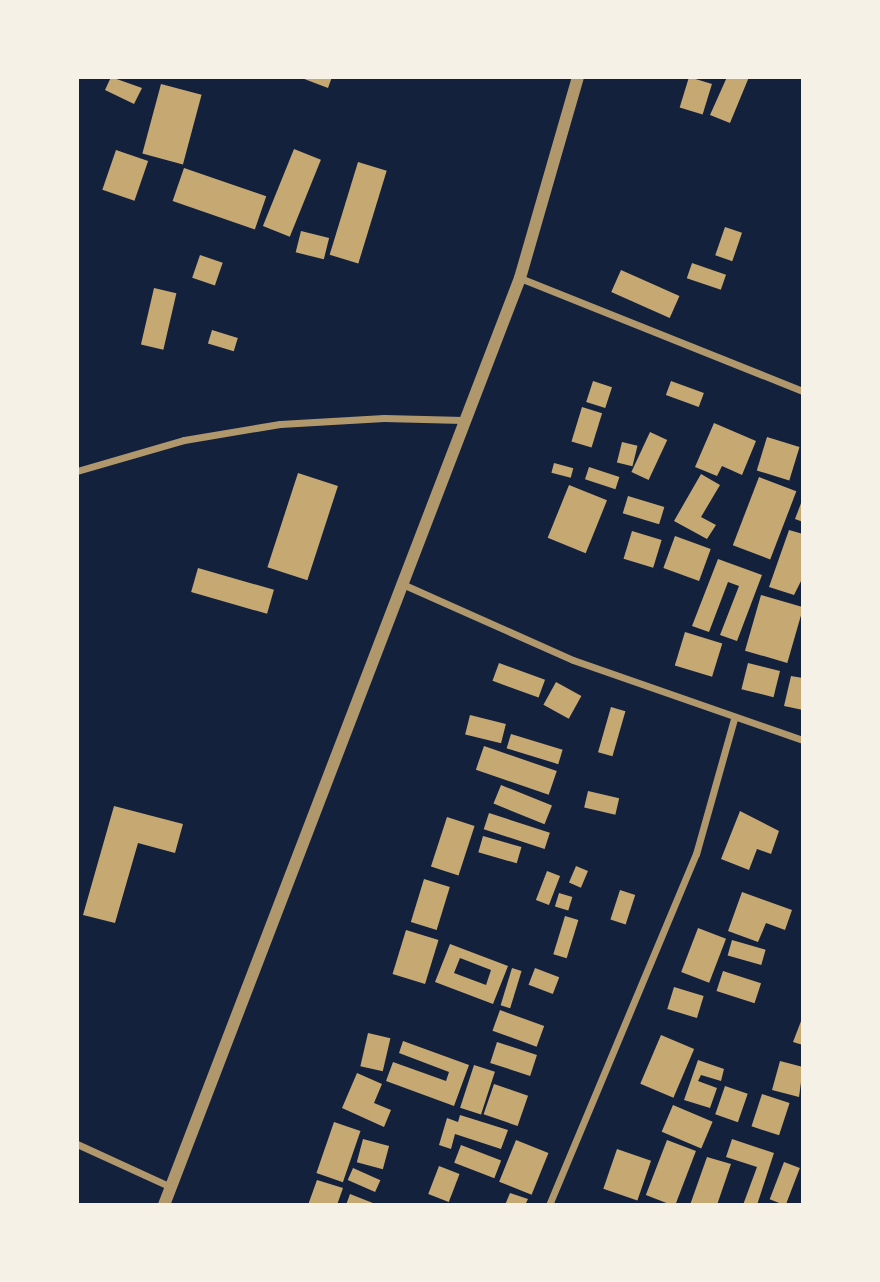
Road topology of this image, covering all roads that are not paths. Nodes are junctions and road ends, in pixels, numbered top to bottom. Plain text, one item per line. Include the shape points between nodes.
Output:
1 (578, 77) edge
2 (520, 278) junction
3 (803, 391) edge
4 (463, 419) junction
5 (77, 471) edge
6 (400, 583) junction
7 (734, 719) junction
8 (803, 740) edge
9 (77, 1144) edge
10 (171, 1188) junction
11 (164, 1205) edge
12 (549, 1205) edge

1 - 2 street
2 - 3 street
2 - 4 street
4 - 5 street via 280,424 184,440
4 - 6 street
6 - 7 street via 573,660
6 - 10 street
7 - 8 street
7 - 12 street via 696,854
9 - 10 street
10 - 11 street

